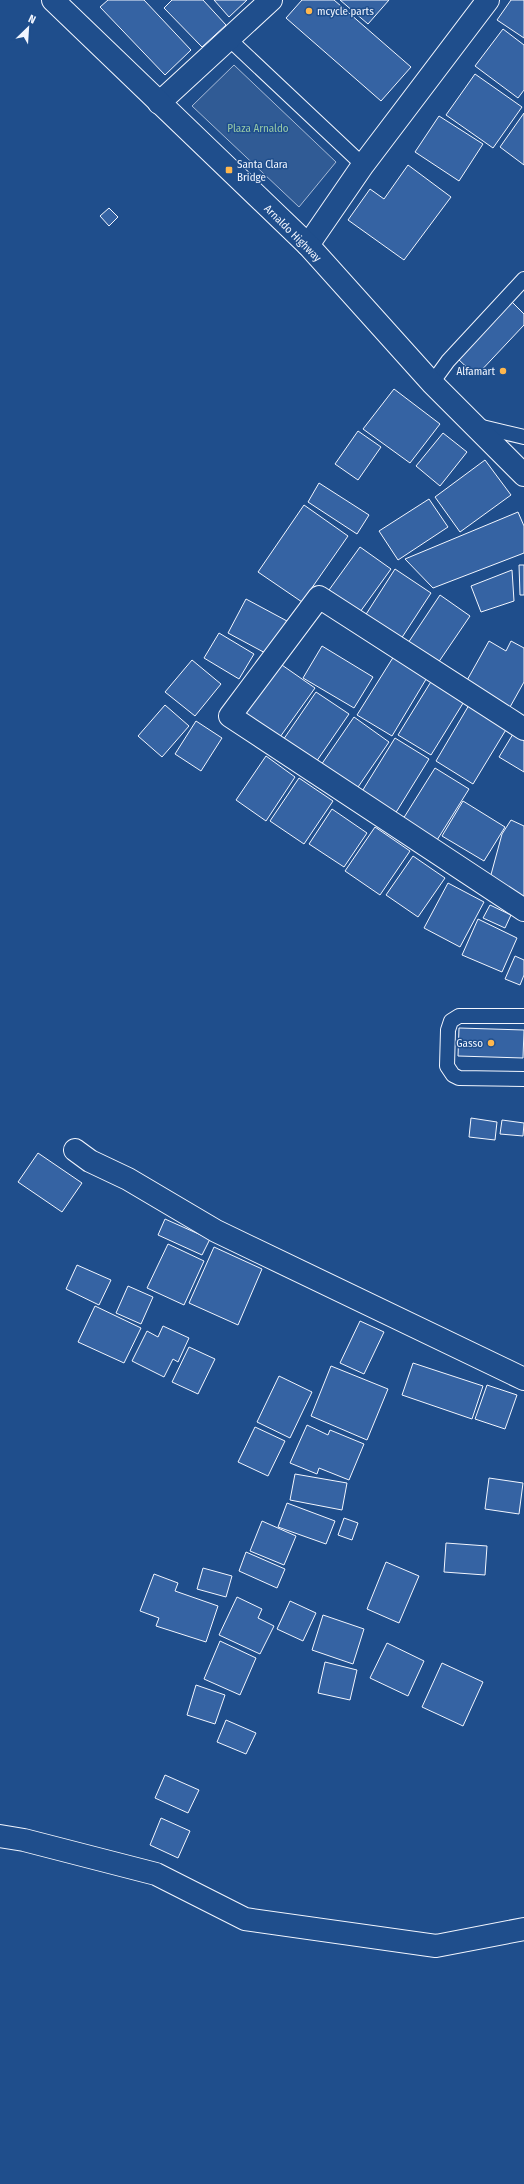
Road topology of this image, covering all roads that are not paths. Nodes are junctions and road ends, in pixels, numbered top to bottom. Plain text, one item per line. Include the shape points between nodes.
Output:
1 (53, 0) edge
2 (271, 0) edge
3 (488, 0) edge
4 (229, 39) junction
5 (159, 103) junction
6 (363, 165) junction
7 (308, 245) junction
8 (524, 279) edge
9 (432, 383) junction
10 (477, 426) junction
11 (524, 437) edge
12 (524, 475) edge
13 (524, 729) edge
14 (524, 910) edge
15 (524, 1016) edge
16 (524, 1079) edge
17 (75, 1150) dead end
18 (524, 1378) edge
19 (0, 1836) edge
20 (524, 1929) edge

1 - 5 street, Arnaldo Highway
2 - 4 street
3 - 6 street
4 - 5 street
4 - 6 lane
5 - 7 street, Arnaldo Highway
6 - 7 street
7 - 9 street, Arnaldo Highway
8 - 9 lane via 448,361
9 - 10 street, Arnaldo Highway
10 - 11 lane
10 - 12 street, Arnaldo Highway
13 - 14 street via 319,598 230,716
15 - 16 lane via 459,1016 451,1021 448,1030 447,1066 453,1075 459,1078
17 - 18 street via 90,1161 128,1179 216,1231
19 - 20 street via 156,1874 245,1919 436,1946

